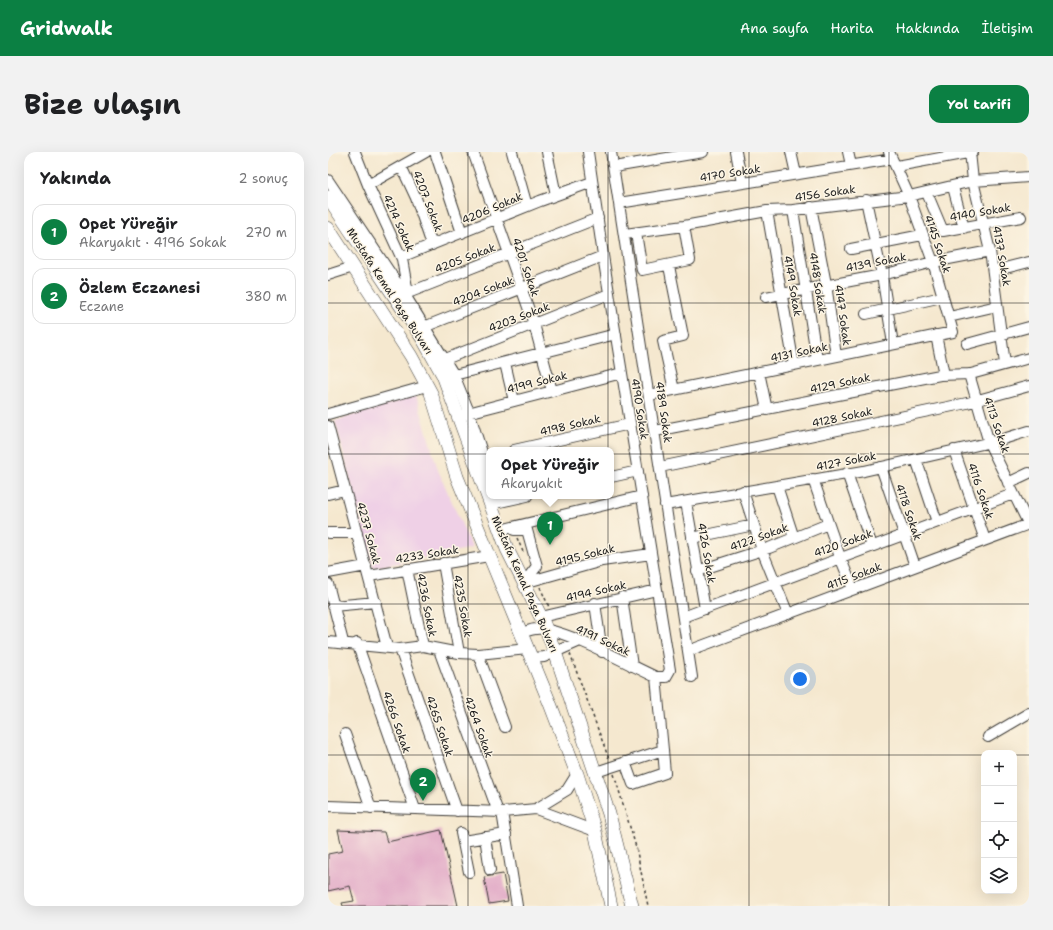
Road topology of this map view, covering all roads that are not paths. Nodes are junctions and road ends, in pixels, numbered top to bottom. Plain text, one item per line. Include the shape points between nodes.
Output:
1 (356, 152) edge
2 (426, 152) edge
3 (435, 152) edge
4 (473, 152) edge
5 (512, 152) edge
6 (547, 152) edge
7 (588, 152) edge
8 (611, 152) edge
9 (702, 152) edge
10 (736, 152) edge
11 (791, 152) edge
12 (848, 152) edge
13 (971, 152) edge
14 (892, 159) edge
15 (851, 165) junction
16 (401, 166) junction
17 (614, 168) junction
18 (796, 174) junction
19 (1029, 177) edge
20 (328, 180) edge
21 (592, 182) junction
22 (973, 182) junction
23 (742, 183) junction
24 (368, 185) junction
25 (953, 186) junction
26 (927, 193) junction
27 (556, 195) junction
28 (909, 196) junction
29 (328, 197) edge
30 (866, 200) junction
31 (620, 203) junction
32 (527, 206) junction
33 (811, 206) junction
34 (793, 210) junction
35 (767, 211) junction
36 (1021, 217) dead end
37 (598, 218) junction
38 (496, 219) junction
39 (984, 224) junction
40 (684, 226) junction
41 (328, 228) edge
42 (964, 228) junction
43 (462, 233) junction
44 (636, 233) junction
45 (625, 234) junction
46 (922, 235) junction
47 (432, 245) junction
48 (876, 245) junction
49 (851, 249) dead end
50 (990, 251) junction
51 (508, 254) junction
52 (603, 256) junction
53 (402, 257) junction
54 (933, 262) junction
55 (1029, 262) edge
56 (669, 266) junction
57 (354, 267) junction
58 (993, 271) junction
59 (328, 275) edge
60 (882, 275) junction
61 (826, 284) junction
62 (807, 288) junction
63 (520, 290) junction
64 (609, 294) junction
65 (783, 294) junction
66 (403, 296) junction
67 (766, 297) dead end
68 (942, 297) junction
69 (997, 306) junction
70 (887, 310) junction
71 (866, 314) dead end
72 (949, 317) junction
73 (534, 324) junction
74 (1029, 328) edge
75 (421, 329) junction
76 (953, 332) joint
77 (616, 334) junction
78 (936, 335) junction
79 (1001, 335) junction
80 (893, 344) junction
81 (967, 344) dead end
82 (542, 354) junction
83 (836, 356) junction
84 (1029, 358) edge
85 (817, 360) junction
86 (440, 361) junction
87 (505, 362) junction
88 (1005, 364) junction
89 (794, 365) junction
90 (759, 372) junction
91 (622, 373) junction
92 (969, 374) junction
93 (454, 375) junction
94 (944, 375) junction
95 (427, 386) junction
96 (1029, 386) edge
97 (674, 390) junction
98 (552, 391) junction
99 (649, 395) junction
100 (514, 401) junction
101 (976, 401) junction
102 (767, 410) junction
103 (328, 414) edge
104 (463, 414) junction
105 (630, 424) junction
106 (328, 426) edge
107 (655, 431) junction
108 (1029, 431) edge
109 (988, 442) junction
110 (527, 447) edge
111 (954, 450) junction
112 (482, 457) edge
113 (916, 459) junction
114 (332, 460) edge
115 (486, 467) edge
116 (660, 467) junction
117 (881, 467) junction
118 (486, 471) edge
119 (638, 471) junction
120 (1029, 473) edge
121 (847, 474) junction
122 (614, 476) edge
123 (813, 479) junction
124 (1008, 483) junction
125 (777, 486) junction
126 (345, 490) junction
127 (743, 491) junction
128 (328, 494) edge
129 (1013, 494) junction
130 (642, 496) junction
131 (508, 499) edge
132 (495, 501) edge
133 (686, 502) junction
134 (666, 505) junction
135 (1025, 506) edge
136 (973, 508) junction
137 (937, 522) junction
138 (828, 524) junction
139 (1029, 524) edge
140 (754, 525) junction
141 (507, 530) junction
142 (328, 533) edge
143 (357, 533) junction
144 (904, 534) junction
145 (692, 538) junction
146 (794, 538) junction
147 (985, 540) junction
148 (872, 546) junction
149 (762, 550) junction
150 (651, 554) junction
151 (489, 556) junction
152 (840, 557) junction
153 (443, 563) junction
154 (915, 566) junction
155 (407, 569) junction
156 (367, 571) junction
157 (698, 571) junction
158 (328, 573) edge
159 (530, 581) junction
160 (775, 582) junction
161 (328, 584) edge
162 (853, 589) junction
163 (657, 590) junction
164 (622, 597) junction
165 (331, 600) edge
166 (376, 602) junction
167 (595, 604) junction
168 (705, 609) junction
169 (788, 614) junction
170 (547, 615) junction
171 (683, 617) junction
172 (547, 630) junction
173 (521, 633) junction
174 (580, 641) junction
175 (328, 642) edge
176 (343, 642) junction
177 (357, 644) junction
178 (423, 646) junction
179 (387, 647) junction
180 (400, 649) junction
181 (561, 649) junction
182 (439, 650) junction
183 (688, 651) junction
184 (602, 652) junction
185 (459, 653) junction
186 (478, 654) junction
187 (530, 654) junction
188 (632, 666) junction
189 (656, 677) junction
190 (692, 677) dead end
191 (1029, 713) edge
192 (505, 727) dead end
193 (345, 734) dead end
194 (988, 737) dead end
195 (663, 750) junction
196 (625, 762) junction
197 (596, 772) junction
198 (577, 774) junction
199 (328, 806) edge
200 (371, 808) junction
201 (415, 809) junction
202 (536, 809) junction
203 (457, 811) junction
204 (500, 812) junction
205 (595, 831) junction
206 (506, 834) junction
207 (484, 837) junction
208 (490, 870) dead end
209 (469, 872) dead end
210 (517, 906) edge
211 (611, 906) edge
212 (632, 906) edge

1 - 24 street, 4214 Sokak
2 - 16 street
3 - 43 street
4 - 38 street, 4201 Sokak
5 - 32 street
6 - 27 street
7 - 21 street, 4190 Sokak
8 - 17 street, 4189 Sokak
9 - 17 street
10 - 23 street
11 - 18 street
12 - 15 street
13 - 14 street, 4170 Sokak
13 - 22 street, 4137 Sokak
14 - 15 street, 4170 Sokak
14 - 28 street, 4145 Sokak
15 - 18 street, 4170 Sokak
16 - 24 street
16 - 47 street, 4207 Sokak via 416,198
17 - 31 street, 4189 Sokak
18 - 23 street, 4170 Sokak
19 - 22 street, 4156 Sokak
20 - 66 street
21 - 27 street, 4206 Sokak
21 - 37 street, 4190 Sokak
22 - 25 street, 4156 Sokak
22 - 39 street, 4137 Sokak
23 - 31 street, 4170 Sokak
24 - 53 street, 4214 Sokak
25 - 26 street, 4156 Sokak
25 - 42 street
26 - 28 street, 4156 Sokak
26 - 42 street, 4140 Sokak via 943,231
27 - 32 street, 4206 Sokak
28 - 30 street, 4156 Sokak
28 - 46 street, 4145 Sokak
29 - 66 main road, Mustafa Kemal Paşa Bulvarı
30 - 33 street, 4156 Sokak
30 - 48 street
31 - 45 street, 4189 Sokak
32 - 38 street, 4206 Sokak
33 - 34 street, 4156 Sokak
33 - 61 street, 4147 Sokak
34 - 35 street, 4156 Sokak
34 - 62 street, 4148 Sokak
35 - 40 street, 4156 Sokak
35 - 65 street, 4149 Sokak
36 - 39 street, 4140 Sokak
37 - 51 street, 4205 Sokak
37 - 52 street, 4190 Sokak
38 - 43 street, 4206 Sokak
38 - 51 street, 4201 Sokak
39 - 42 street, 4140 Sokak
39 - 50 street, 4137 Sokak
40 - 44 street, 4156 Sokak
40 - 56 street via 690,260
41 - 57 main road, Mustafa Kemal Paşa Bulvarı
43 - 47 street, 4206 Sokak
44 - 45 street, 4156 Sokak
44 - 56 street via 642,270
45 - 99 street, 4189 Sokak
46 - 48 street
46 - 54 street, 4145 Sokak
47 - 53 street, 4206 Sokak
48 - 49 street
48 - 60 street
50 - 54 street, 4139 Sokak
50 - 58 street, 4137 Sokak
51 - 63 street, 4201 Sokak
51 - 66 street, 4205 Sokak
52 - 63 street, 4204 Sokak
52 - 64 street, 4190 Sokak
53 - 66 street, 4214 Sokak
54 - 60 street, 4139 Sokak
54 - 68 street, 4145 Sokak
55 - 58 street
56 - 97 street via 683,336 663,341
57 - 59 street
57 - 95 main road, Mustafa Kemal Paşa Bulvarı via 411,356
58 - 69 street, 4137 Sokak
60 - 61 street, 4139 Sokak
60 - 70 street
61 - 62 street, 4139 Sokak
61 - 83 street, 4147 Sokak
62 - 65 street, 4139 Sokak
62 - 85 street, 4148 Sokak
63 - 73 street, 4201 Sokak
63 - 75 street, 4204 Sokak
64 - 73 street, 4203 Sokak
64 - 77 street, 4190 Sokak
65 - 67 street, 4139 Sokak
65 - 89 street, 4149 Sokak
66 - 75 main road, Mustafa Kemal Paşa Bulvarı
68 - 70 street
68 - 72 street, 4145 Sokak
69 - 72 street
69 - 79 street, 4137 Sokak
70 - 71 street
70 - 80 street
72 - 76 street, 4145 Sokak
73 - 82 street, 4201 Sokak
73 - 86 street, 4203 Sokak
74 - 79 street
75 - 86 main road, Mustafa Kemal Paşa Bulvarı
76 - 78 street, 4131 Sokak
77 - 82 street
77 - 91 street, 4190 Sokak
78 - 80 street, 4131 Sokak
78 - 94 street
79 - 81 street
79 - 88 street, 4137 Sokak
80 - 83 street, 4131 Sokak
82 - 87 street
82 - 98 street, 4201 Sokak
83 - 85 street, 4131 Sokak
84 - 88 street, 4129 Sokak
85 - 89 street, 4131 Sokak
86 - 93 street
86 - 104 main road, Mustafa Kemal Paşa Bulvarı via 443,375
87 - 93 street
87 - 100 street
88 - 92 street, 4129 Sokak
89 - 90 street, 4131 Sokak
90 - 97 street, 4131 Sokak
90 - 102 street
91 - 98 street, 4199 Sokak
91 - 105 street, 4190 Sokak
92 - 94 street, 4129 Sokak
92 - 101 street, 4113 Sokak
93 - 104 street
94 - 102 street, 4129 Sokak
95 - 103 street
95 - 151 main road, Mustafa Kemal Paşa Bulvarı via 457,477
96 - 101 street, 4128 Sokak
97 - 99 street, 4131 Sokak
98 - 100 street, 4199 Sokak
99 - 107 street, 4189 Sokak
100 - 104 street, 4199 Sokak
101 - 109 street, 4113 Sokak
101 - 116 street, 4128 Sokak
102 - 107 street, 4129 Sokak
104 - 112 main road, Mustafa Kemal Paşa Bulvarı
105 - 110 street, 4198 Sokak
105 - 119 street, 4190 Sokak
106 - 114 street, 4237 Sokak
107 - 116 street, 4189 Sokak
108 - 109 street, 4127 Sokak
109 - 111 street, 4127 Sokak
109 - 124 street, 4113 Sokak
111 - 113 street, 4127 Sokak
111 - 136 street, 4116 Sokak
112 - 115 street
112 - 118 main road, Mustafa Kemal Paşa Bulvarı
113 - 117 street, 4127 Sokak
113 - 137 street
114 - 126 street, 4237 Sokak
116 - 134 street, 4189 Sokak
117 - 121 street, 4127 Sokak
117 - 144 street, 4118 Sokak
119 - 122 street
119 - 130 street, 4190 Sokak
120 - 124 street
121 - 123 street, 4127 Sokak
121 - 148 street
123 - 125 street, 4127 Sokak
123 - 138 street
124 - 129 street, 4113 Sokak
125 - 127 street, 4127 Sokak
125 - 146 street
126 - 128 street
126 - 143 street, 4237 Sokak
127 - 133 street, 4127 Sokak
127 - 140 street
129 - 135 street, 4113 Sokak
129 - 136 street, 4120 Sokak
130 - 141 street
130 - 150 street, 4190 Sokak
131 - 132 street
132 - 141 main road, Mustafa Kemal Paşa Bulvarı
133 - 134 street, 4127 Sokak
133 - 145 street, 4126 Sokak
134 - 171 street, 4189 Sokak
135 - 139 street, 4113 Sokak
136 - 137 street, 4120 Sokak
136 - 147 street, 4116 Sokak
137 - 144 street, 4120 Sokak
138 - 146 street, 4122 Sokak
138 - 152 street
139 - 147 street, 4115 Sokak
140 - 145 street
140 - 149 street
141 - 159 main road, Mustafa Kemal Paşa Bulvarı via 507,549
141 - 159 street via 527,530 538,566
142 - 143 street
143 - 156 street, 4237 Sokak
144 - 148 street, 4120 Sokak
144 - 154 street, 4118 Sokak
145 - 157 street, 4126 Sokak
146 - 149 street, 4122 Sokak
147 - 154 street, 4115 Sokak
148 - 152 street, 4120 Sokak
149 - 157 street, 4122 Sokak
149 - 160 street
150 - 159 street, 4195 Sokak via 602,561
150 - 163 street, 4190 Sokak
151 - 153 street, 4233 Sokak
151 - 173 main road, Mustafa Kemal Paşa Bulvarı
152 - 160 street, 4120 Sokak
152 - 162 street
153 - 155 street, 4233 Sokak
153 - 185 street, 4235 Sokak
154 - 162 street, 4115 Sokak
155 - 156 street, 4233 Sokak
155 - 178 street, 4236 Sokak
156 - 158 street, 4233 Sokak
156 - 166 street, 4237 Sokak
157 - 168 street, 4126 Sokak
159 - 170 main road, Mustafa Kemal Paşa Bulvarı
160 - 168 street, 4120 Sokak
160 - 169 street
161 - 165 street
162 - 169 street, 4115 Sokak
163 - 164 street, 4194 Sokak
163 - 189 street, 4190 Sokak via 670,670 666,677
164 - 167 street, 4194 Sokak
164 - 188 street
165 - 166 street
165 - 176 street
166 - 179 street, 4237 Sokak
167 - 170 street, 4194 Sokak
167 - 184 street
168 - 171 street, 4120 Sokak
169 - 183 street, 4115 Sokak
170 - 172 main road, Mustafa Kemal Paşa Bulvarı
171 - 183 street, 4189 Sokak
172 - 173 street, 4191 Sokak via 536,629
172 - 174 street, 4191 Sokak
172 - 181 main road, Mustafa Kemal Paşa Bulvarı
173 - 187 main road, Mustafa Kemal Paşa Bulvarı
174 - 181 street
174 - 184 street, 4191 Sokak
175 - 176 street
176 - 177 street
177 - 179 street
177 - 201 street, 4266 Sokak
178 - 180 street
178 - 182 street
179 - 180 street
180 - 203 street, 4265 Sokak
181 - 187 street via 544,657
181 - 197 main road, Mustafa Kemal Paşa Bulvarı
182 - 185 street
182 - 204 street, 4264 Sokak
183 - 190 street, 4189 Sokak
184 - 188 street, 4191 Sokak
185 - 186 street
186 - 187 street
186 - 192 street
187 - 198 main road, Mustafa Kemal Paşa Bulvarı
188 - 189 street, 4191 Sokak
189 - 195 street
191 - 194 street
193 - 200 street
195 - 196 street
195 - 196 street via 665,773 633,784
196 - 197 street
197 - 212 main road, Mustafa Kemal Paşa Bulvarı
198 - 202 street via 567,790
198 - 205 main road, Mustafa Kemal Paşa Bulvarı
199 - 200 street
200 - 201 street
201 - 203 street
202 - 204 street
202 - 205 street
203 - 204 street
204 - 206 street, 4264 Sokak
205 - 211 main road, Mustafa Kemal Paşa Bulvarı
206 - 207 street
206 - 210 street, 4264 Sokak
207 - 208 street
207 - 209 street via 462,837

